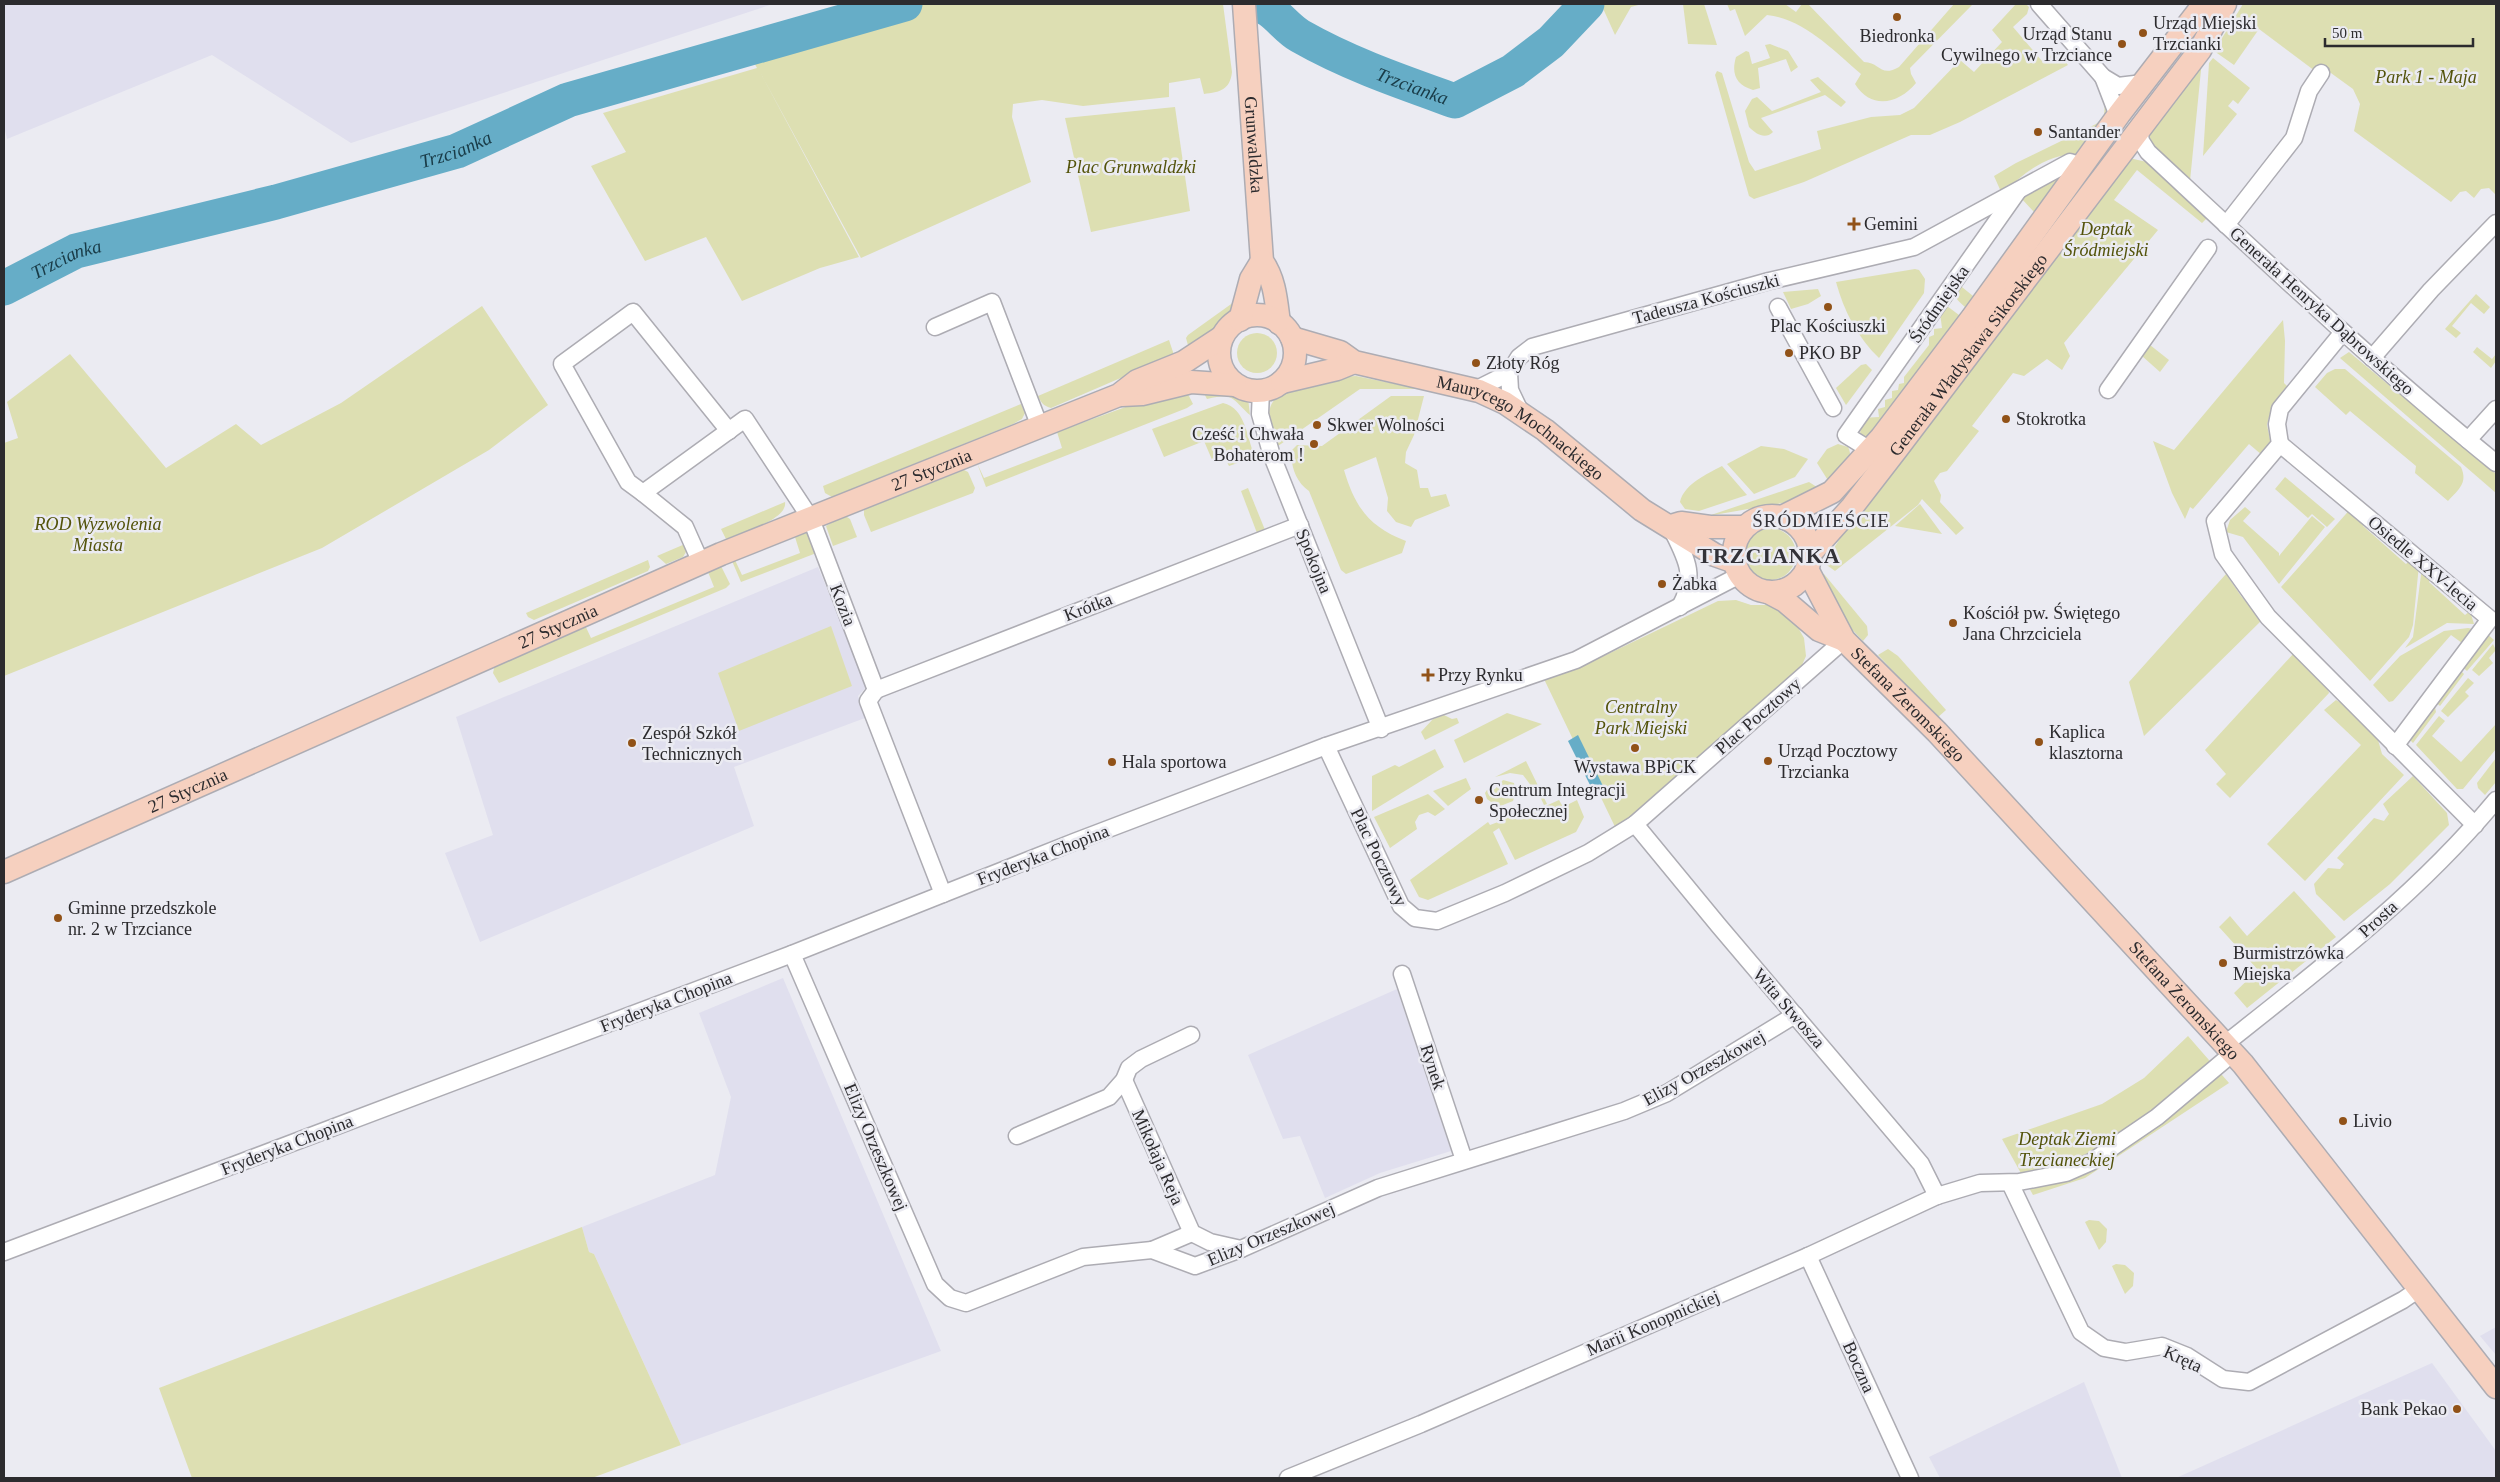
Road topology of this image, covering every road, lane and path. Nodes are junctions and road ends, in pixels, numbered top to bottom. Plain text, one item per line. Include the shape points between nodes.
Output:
1 (1244, 4) edge
2 (2039, 4) edge
3 (2204, 4) edge
4 (2225, 4) edge
5 (2059, 26) junction
6 (2173, 43) junction
7 (2081, 64) dead end
8 (2321, 73) dead end
9 (2103, 77) junction
10 (2143, 83) junction
11 (2118, 116) junction
12 (2139, 130) junction
13 (2151, 154) junction
14 (2118, 156) junction
15 (2082, 160) junction
16 (2020, 187) junction
17 (2496, 223) edge
18 (2226, 225) junction
19 (2208, 248) dead end
20 (1262, 261) junction
21 (2034, 270) junction
22 (1778, 307) dead end
23 (1240, 320) junction
24 (935, 326) dead end
25 (1286, 330) junction
26 (2343, 332) junction
27 (1222, 337) junction
28 (2372, 358) junction
29 (1354, 362) junction
30 (1509, 373) junction
31 (1282, 382) junction
32 (1235, 385) junction
33 (1475, 390) junction
34 (2108, 390) dead end
35 (1261, 391) junction
36 (1119, 395) junction
37 (1833, 408) dead end
38 (2496, 409) edge
39 (1520, 411) junction
40 (1040, 427) junction
41 (728, 431) junction
42 (2468, 440) junction
43 (2280, 444) junction
44 (1884, 449) junction
45 (2496, 463) edge
46 (643, 493) junction
47 (1782, 517) junction
48 (811, 519) junction
49 (1300, 525) junction
50 (1671, 526) junction
51 (1744, 527) junction
52 (1808, 562) junction
53 (701, 563) junction
54 (1737, 568) junction
55 (1768, 592) junction
56 (1680, 607) junction
57 (1844, 640) junction
58 (876, 690) junction
59 (1381, 729) junction
60 (1326, 746) junction
61 (2395, 746) junction
62 (2496, 800) edge
63 (1635, 824) junction
64 (2475, 825) junction
65 (4, 872) edge
66 (943, 894) junction
67 (792, 954) junction
68 (1402, 974) dead end
69 (1795, 1015) junction
70 (1191, 1035) dead end
71 (2229, 1048) junction
72 (1124, 1080) junction
73 (1017, 1136) dead end
74 (1464, 1160) junction
75 (2013, 1187) junction
76 (1937, 1196) junction
77 (1192, 1233) junction
78 (1241, 1249) junction
79 (1152, 1250) junction
80 (4, 1252) edge
81 (1808, 1256) junction
82 (2419, 1289) junction
83 (2496, 1387) edge
84 (1288, 1478) edge
85 (1910, 1478) edge

1 - 20 main road, Grunwaldzka
2 - 5 street
3 - 6 main road, Generała Władysława Sikorskiego
4 - 12 main road, Generała Władysława Sikorskiego via 2200,50
5 - 7 street via 2062,41
5 - 9 street
6 - 10 main road, Generała Władysława Sikorskiego
6 - 12 main road via 2169,66 2138,109
8 - 18 street via 2309,91 2294,138
9 - 10 street via 2118,86
9 - 11 street
10 - 11 main road, Generała Władysława Sikorskiego
11 - 15 main road, Generała Władysława Sikorskiego
11 - 21 main road via 2118,136 2041,243
12 - 13 street, Generała Henryka Dąbrowskiego via 2143,145
12 - 14 main road, Generała Władysława Sikorskiego
13 - 14 street via 2126,153
13 - 18 street, Generała Henryka Dąbrowskiego
14 - 21 main road, Generała Władysława Sikorskiego
15 - 16 street, Śródmiejska
15 - 44 main road, Generała Władysława Sikorskiego
16 - 30 street, Tadeusza Kościuszki via 1914,247 1780,285 1532,347 1519,357
16 - 44 street, Śródmiejska via 1846,435
17 - 28 street via 2431,290
18 - 26 street, Generała Henryka Dąbrowskiego
19 - 34 street
20 - 23 main road via 1251,279
20 - 25 main road, Grunwaldzka via 1270,272
21 - 44 main road, Generała Władysława Sikorskiego
22 - 37 street
23 - 25 main road via 1260,315
23 - 27 main road
24 - 40 street via 992,302
25 - 29 main road, Maurycego Mochnackiego via 1340,352
25 - 31 main road via 1295,350 1290,373
26 - 28 street, Generała Henryka Dąbrowskiego
26 - 43 street via 2280,409 2277,424
27 - 32 main road via 1219,358 1227,378
27 - 36 main road, 27 Stycznia via 1184,362 1137,381
28 - 42 street, Generała Henryka Dąbrowskiego
29 - 31 main road
29 - 33 main road, Maurycego Mochnackiego
30 - 33 street
30 - 39 street via 1510,390
31 - 35 main road
32 - 35 main road via 1245,390
32 - 36 main road, 27 Stycznia via 1192,382 1142,394
33 - 39 main road, Maurycego Mochnackiego
35 - 49 street, Spokojna via 1259,401 1263,428
36 - 40 main road, 27 Stycznia
38 - 42 street
39 - 50 main road, Maurycego Mochnackiego via 1642,510
40 - 48 main road, 27 Stycznia
41 - 46 street
41 - 46 street via 633,312 562,364 628,482
41 - 48 street, Kozia via 745,419
42 - 45 street, Generała Henryka Dąbrowskiego
43 - 61 street via 2215,521 2223,554 2268,617
43 - 61 street, Osiedle XXV-lecia via 2490,619
44 - 47 main road, Generała Władysława Sikorskiego via 1832,492
44 - 52 main road, Generała Władysława Sikorskiego
46 - 53 street via 685,527
47 - 51 main road via 1762,517
47 - 52 main road via 1802,532 1808,543
48 - 53 main road, 27 Stycznia
48 - 58 street, Kozia
49 - 58 street, Krótka
49 - 59 street, Spokojna
50 - 51 main road, Maurycego Mochnackiego
50 - 54 main road, Maurycego Mochnackiego
50 - 56 street via 1690,572 1687,594
51 - 54 main road via 1734,550
52 - 55 main road via 1800,579 1791,587
52 - 57 main road, Stefana Żeromskiego
53 - 65 main road, 27 Stycznia
54 - 55 main road via 1747,583
54 - 56 street
55 - 57 main road, Stefana Żeromskiego via 1785,601 1820,630
56 - 59 street via 1576,660
57 - 63 street, Plac Pocztowy
57 - 71 main road, Stefana Żeromskiego via 1937,732
58 - 66 street via 868,701
59 - 60 street
60 - 63 street, Plac Pocztowy via 1398,902 1415,918 1436,921 1453,916 1556,869
60 - 66 street, Fryderyka Chopina
61 - 64 street
62 - 64 street, Prosta
63 - 69 street, Wita Stwosza
64 - 71 street, Prosta via 2379,918
66 - 67 street, Fryderyka Chopina
67 - 79 street, Elizy Orzeszkowej via 935,1284 950,1298 966,1303 1083,1257
67 - 80 street, Fryderyka Chopina
68 - 74 street, Rynek
69 - 74 street, Elizy Orzeszkowej via 1667,1093 1616,1114
69 - 76 street, Wita Stwosza via 1921,1164
70 - 72 street, Mikołaja Reja via 1141,1059 1129,1068
71 - 75 street, Prosta via 2157,1117 2091,1162 2066,1173
71 - 82 main road, Stefana Żeromskiego
72 - 73 street, Mikołaja Reja via 1108,1097
72 - 77 street, Mikołaja Reja
74 - 78 street, Elizy Orzeszkowej via 1378,1188
75 - 76 street, Marii Konopnickiej via 1980,1183
75 - 82 street, Kręta via 2081,1332 2111,1350 2126,1352 2162,1346 2186,1356 2223,1379 2248,1382
76 - 81 street, Marii Konopnickiej
77 - 78 street via 1210,1242
77 - 79 street
78 - 79 street, Elizy Orzeszkowej via 1195,1266
81 - 84 street, Marii Konopnickiej via 1421,1424
81 - 85 street, Boczna
82 - 83 main road, Stefana Żeromskiego

